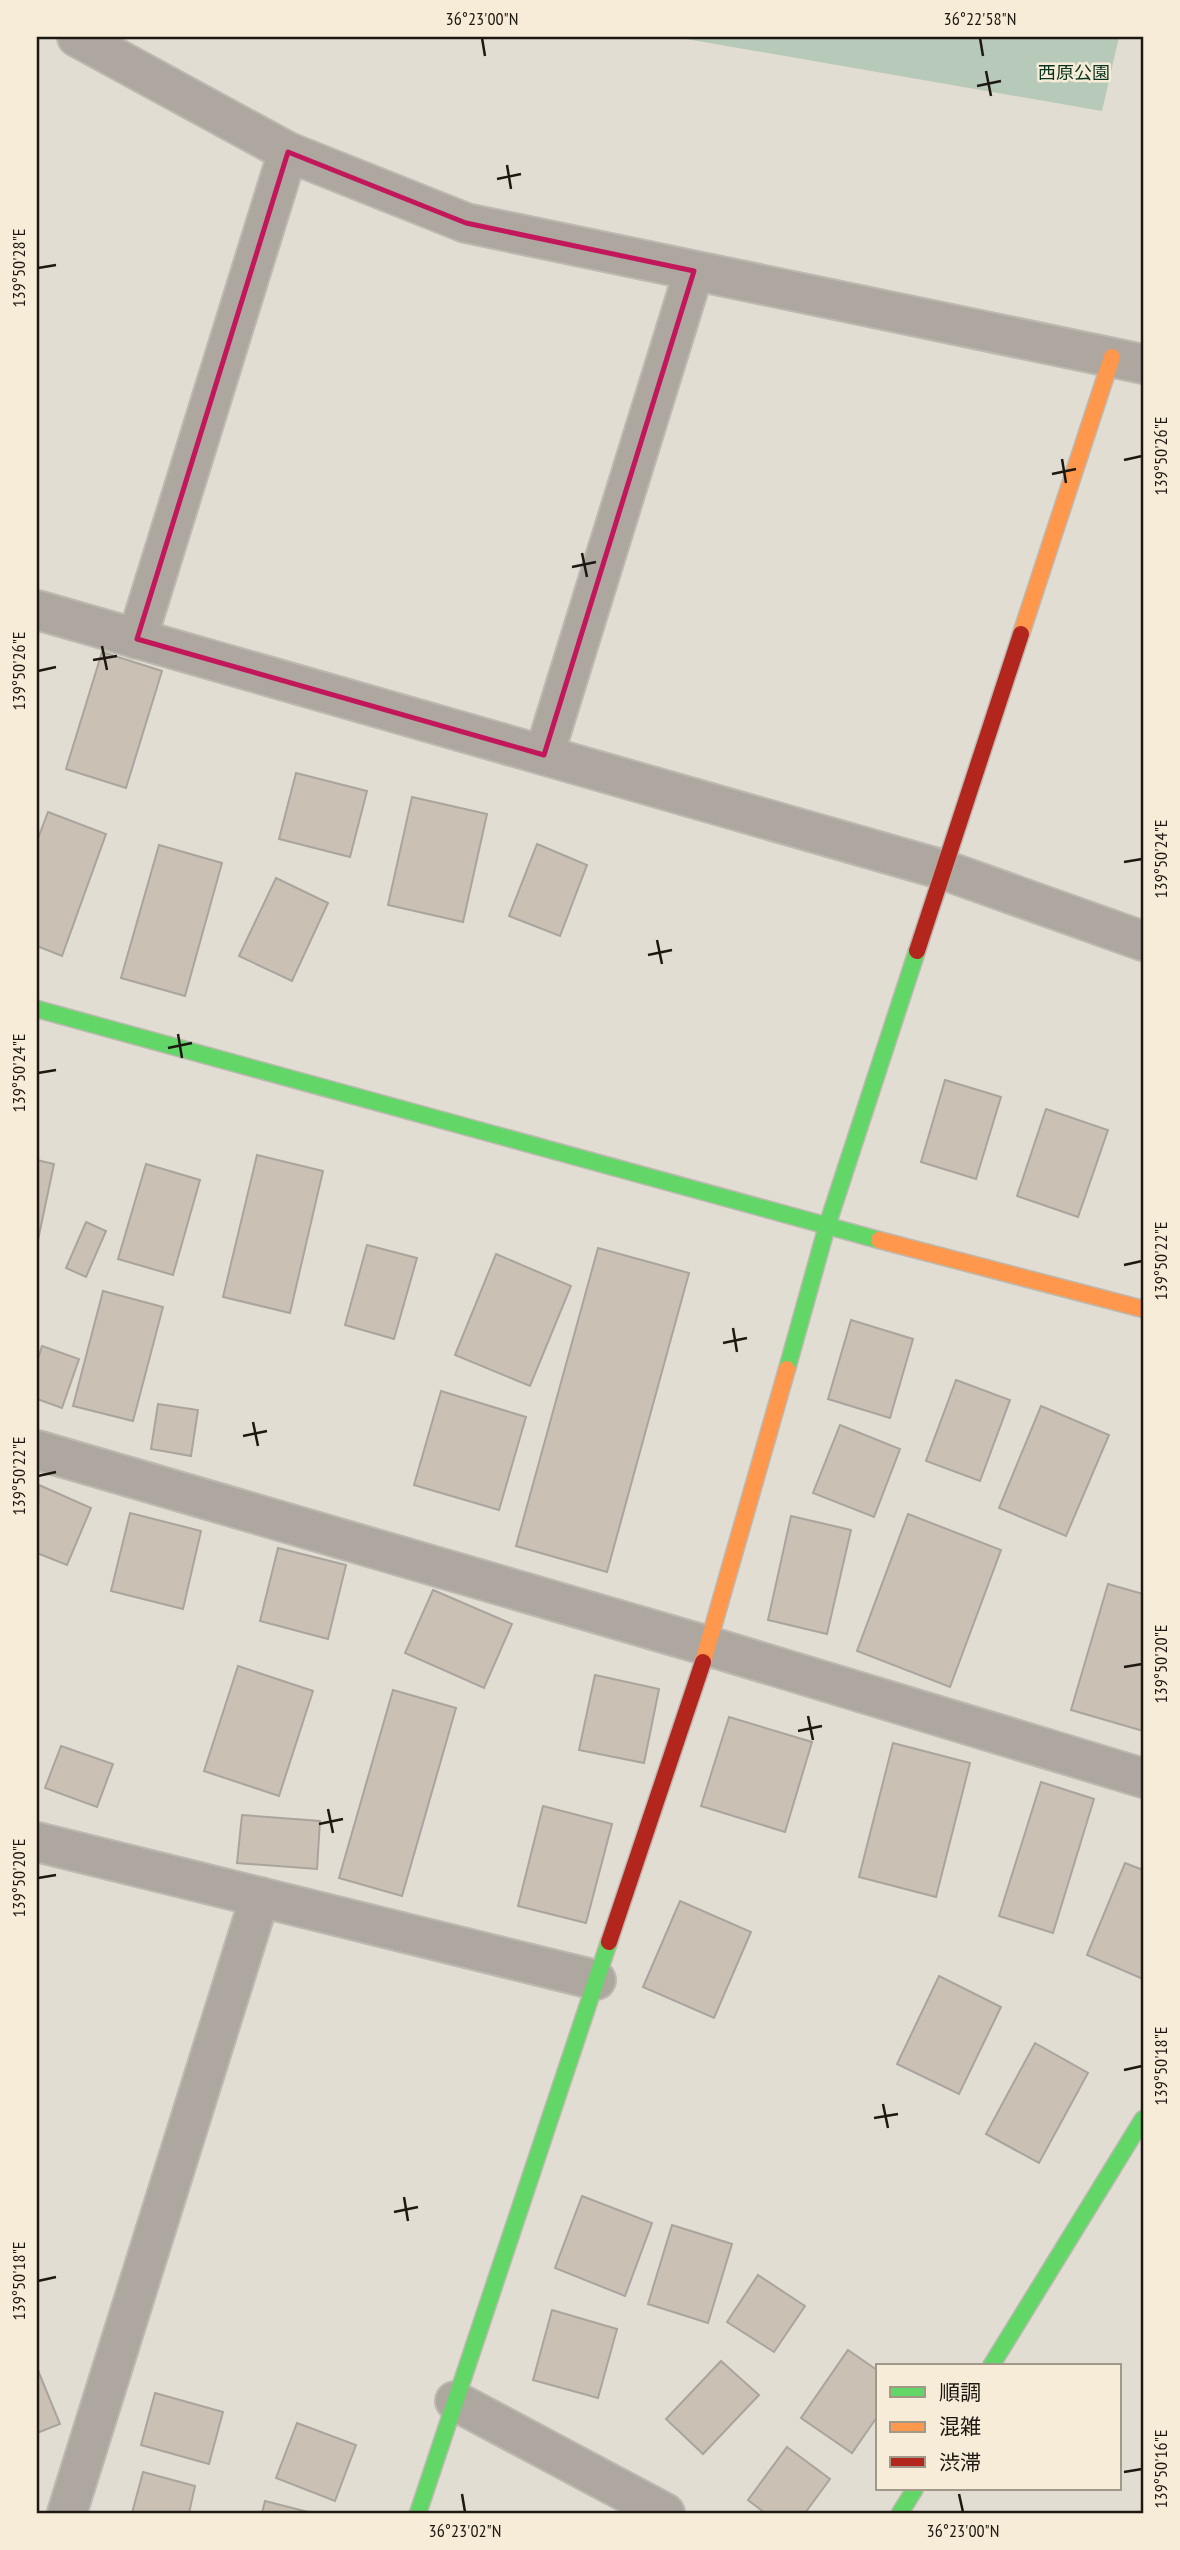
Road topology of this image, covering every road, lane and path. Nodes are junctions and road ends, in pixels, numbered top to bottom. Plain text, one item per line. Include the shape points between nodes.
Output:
1 (77, 37) edge
2 (288, 152) junction
3 (694, 271) junction
4 (1128, 361) edge
5 (37, 610) edge
6 (137, 639) junction
7 (544, 755) junction
8 (944, 870) junction
9 (1143, 941) edge
10 (37, 1009) edge
11 (827, 1226) junction
12 (1143, 1309) edge
13 (37, 1450) edge
14 (708, 1646) junction
15 (1143, 1778) edge
16 (37, 1842) edge
17 (260, 1897) junction
18 (596, 1980) junction
19 (1143, 2119) edge
20 (991, 2364) edge
21 (455, 2402) junction
22 (914, 2490) edge
23 (67, 2513) edge
24 (418, 2513) edge
25 (665, 2513) edge
26 (900, 2513) edge

1 - 2 street
2 - 3 street via 466,223
2 - 6 street
3 - 4 street
3 - 7 street
4 - 8 street
5 - 6 street
6 - 7 street
7 - 8 street
8 - 9 street
8 - 11 street
10 - 11 street
11 - 12 street
11 - 14 street
13 - 14 street
14 - 15 street
14 - 18 street
16 - 17 street
17 - 18 street
17 - 23 street
18 - 21 street
19 - 20 street
21 - 24 street
21 - 25 street
22 - 26 street

